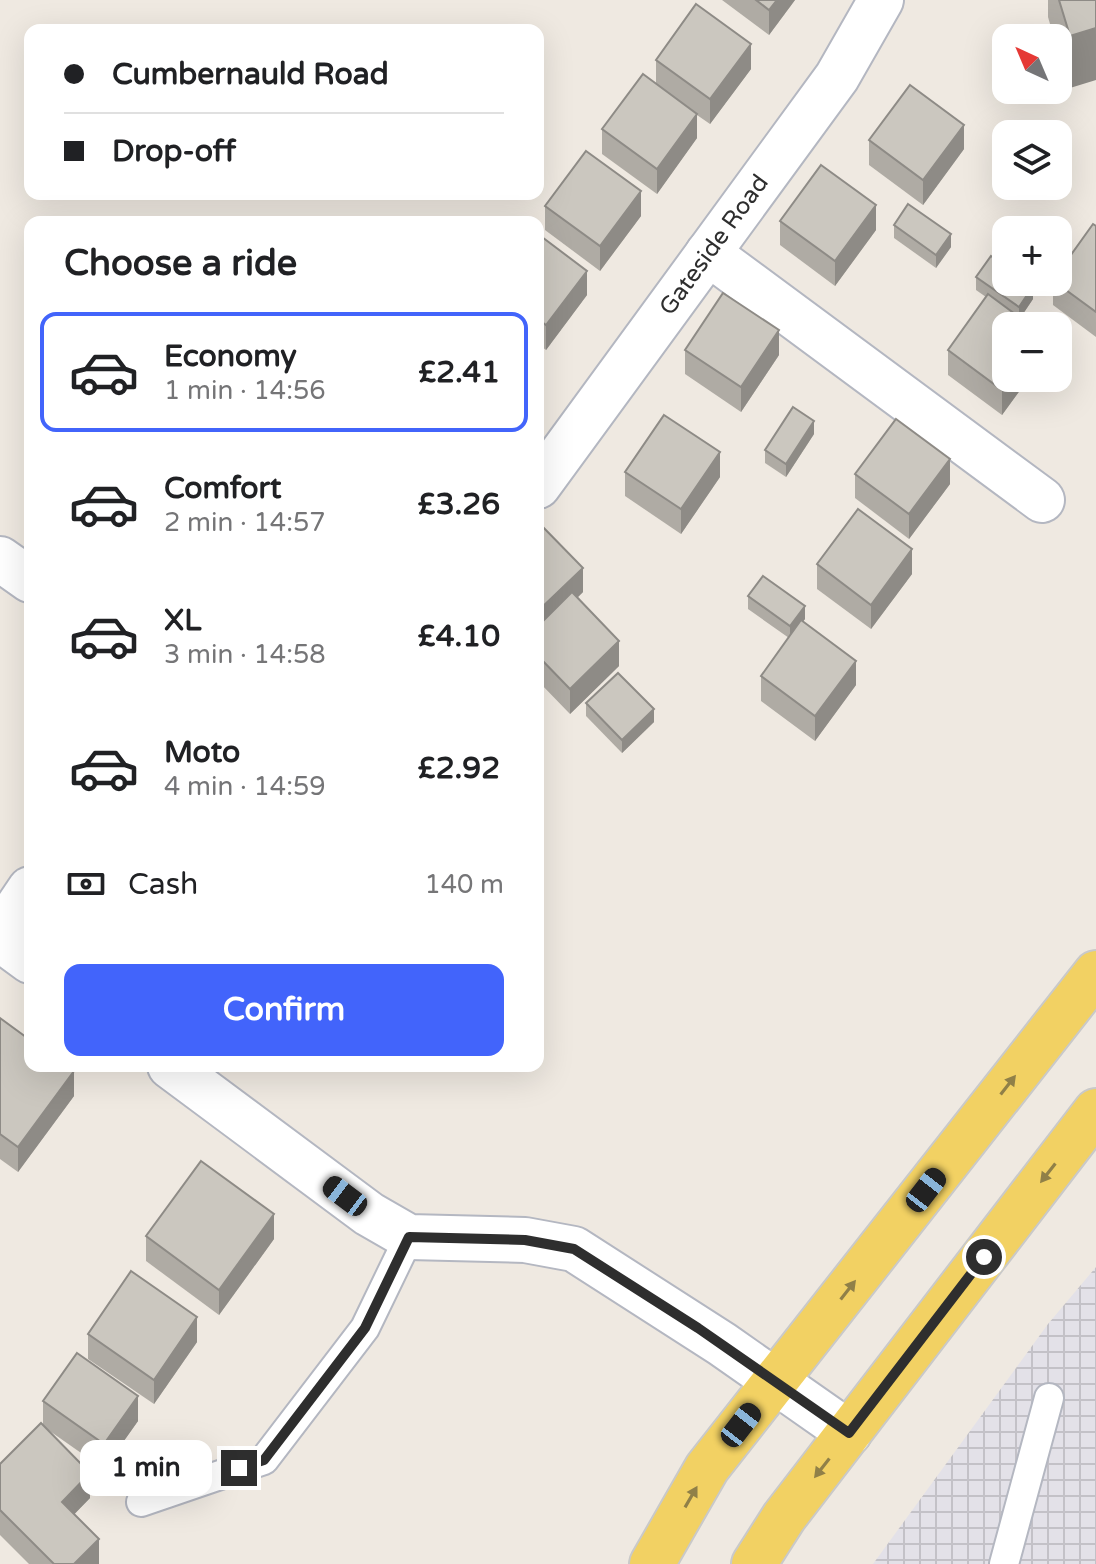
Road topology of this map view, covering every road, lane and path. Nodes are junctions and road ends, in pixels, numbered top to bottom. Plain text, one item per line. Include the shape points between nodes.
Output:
1 (881, 0) edge
2 (708, 253) junction
3 (544, 478) edge
4 (1042, 500) dead end
5 (0, 559) edge
6 (24, 576) edge
7 (24, 898) edge
8 (0, 933) edge
9 (0, 939) edge
10 (24, 957) edge
11 (1096, 973) edge
12 (178, 1072) edge
13 (1096, 1111) edge
14 (409, 1237) junction
15 (775, 1383) junction
16 (1049, 1398) dead end
17 (849, 1433) junction
18 (141, 1502) dead end
19 (652, 1564) edge
20 (754, 1564) edge
21 (1004, 1564) edge

1 - 2 street, Gateside Road via 837,77
2 - 3 street, Gateside Road
2 - 4 street
5 - 6 street
7 - 8 street
9 - 10 street
15 -> 11 main road
12 - 14 street via 369,1214
13 -> 17 main road
14 - 15 street via 525,1240 574,1249
14 - 18 lane via 365,1328 264,1460
15 - 17 street
19 -> 15 main road via 707,1468
16 - 21 lane
17 -> 20 main road

